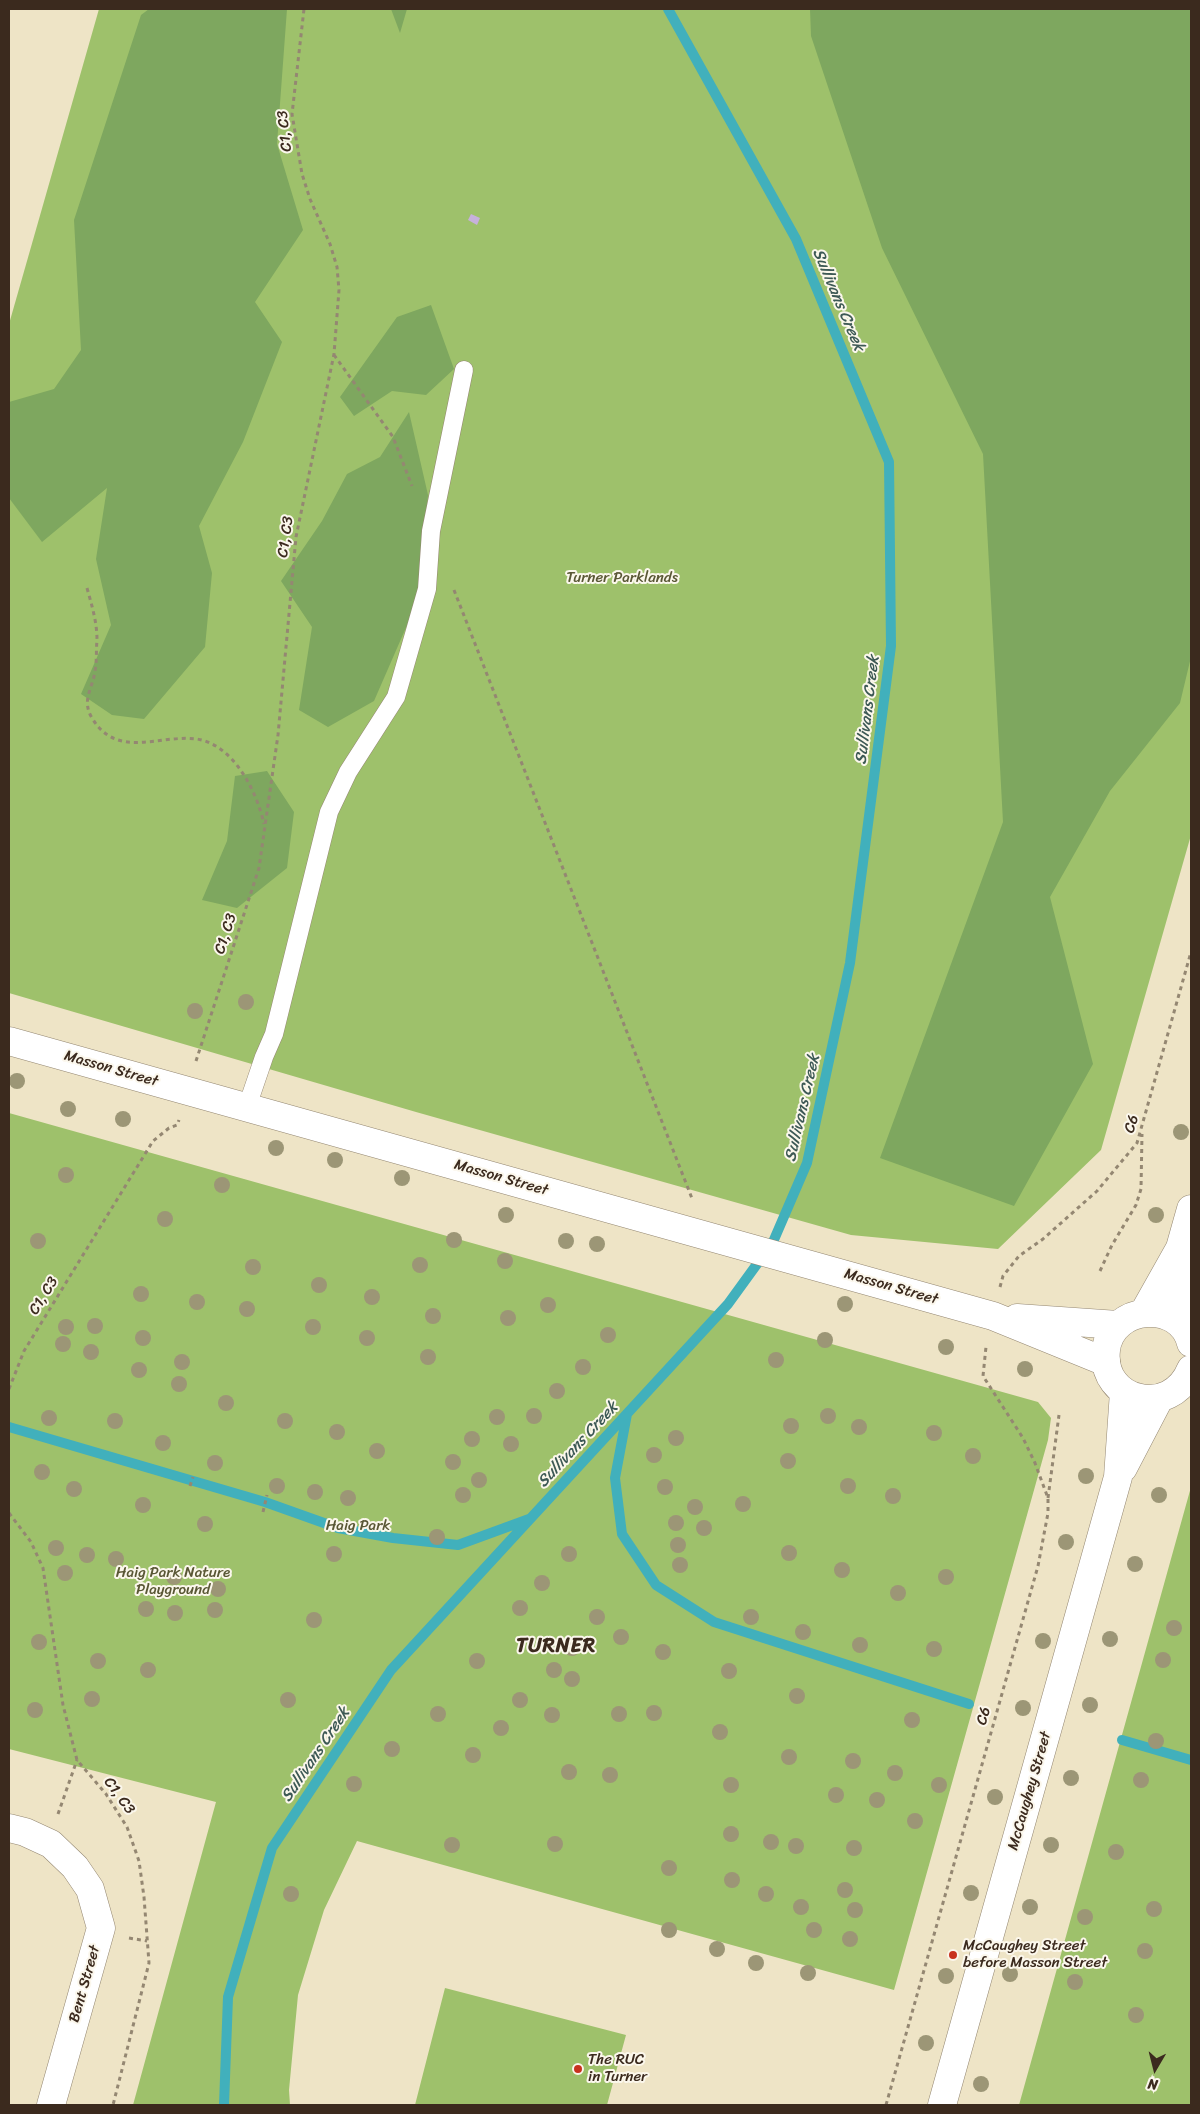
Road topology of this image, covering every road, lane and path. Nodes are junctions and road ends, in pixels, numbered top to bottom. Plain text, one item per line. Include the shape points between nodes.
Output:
1 (304, 9) edge
2 (334, 354) junction
3 (464, 370) dead end
4 (413, 487) dead end
5 (452, 587) dead end
6 (87, 588) dead end
7 (265, 828) junction
8 (1191, 952) edge
9 (9, 1041) edge
10 (194, 1068) dead end
11 (247, 1107) junction
12 (177, 1125) dead end
13 (1142, 1131) junction
14 (696, 1208) dead end
15 (1191, 1209) edge
16 (1180, 1248) junction
17 (1100, 1271) dead end
18 (1144, 1312) junction
19 (993, 1317) junction
20 (1118, 1325) junction
21 (1188, 1336) edge
22 (1106, 1362) junction
23 (1180, 1386) edge
24 (9, 1389) edge
25 (1124, 1392) junction
26 (1058, 1415) dead end
27 (1118, 1477) junction
28 (193, 1478) dead end
29 (190, 1486) dead end
30 (268, 1495) dead end
31 (1048, 1498) junction
32 (263, 1512) dead end
33 (9, 1513) edge
34 (77, 1760) junction
35 (56, 1821) dead end
36 (9, 1828) edge
37 (52, 2105) edge
38 (112, 2105) edge
39 (886, 2105) edge
40 (942, 2105) edge

1 - 2 path, C1, C3 via 292,114 305,182 337,267 339,290
2 - 4 path via 393,437
2 - 7 path, C1, C3 via 296,537 278,735
3 - 11 lane via 431,531 427,590 396,697 348,772 329,812 274,1034
5 - 14 path
6 - 7 path via 97,638 95,672 86,701 98,726 119,741 130,743 179,738 198,740 222,751 251,787
7 - 10 path, C1, C3 via 259,868
8 - 13 path, C6
9 - 11 street, Masson Street
11 - 19 street, Masson Street
12 - 24 path, C1, C3 via 153,1141 24,1351
13 - 17 path via 1141,1189 1136,1206
13 - 19 path, C6 via 1129,1154 1097,1191 1019,1256 1003,1276
15 - 16 street
16 - 18 street
16 - 21 street
18 - 20 street via 1130,1316
18 - 21 street via 1169,1316
19 - 20 street, Masson Street
19 - 22 street, Masson Street
19 - 31 path, C6 via 983,1376 1023,1438
20 - 22 street via 1106,1348
22 - 25 street via 1115,1384
23 - 25 street via 1147,1400
23 - 27 street, McCaughey Street
25 - 27 street, McCaughey Street
26 - 31 path
27 - 40 street, McCaughey Street
28 - 29 path
30 - 32 path
31 - 39 path, C6 via 1038,1566
33 - 34 path, C1, C3 via 31,1542 43,1568 63,1705
34 - 35 path
34 - 38 path, C1, C3 via 106,1794 127,1827 139,1861 144,1897 149,1963
36 - 37 street, Bent Street via 51,1844 75,1867 90,1889 101,1928

